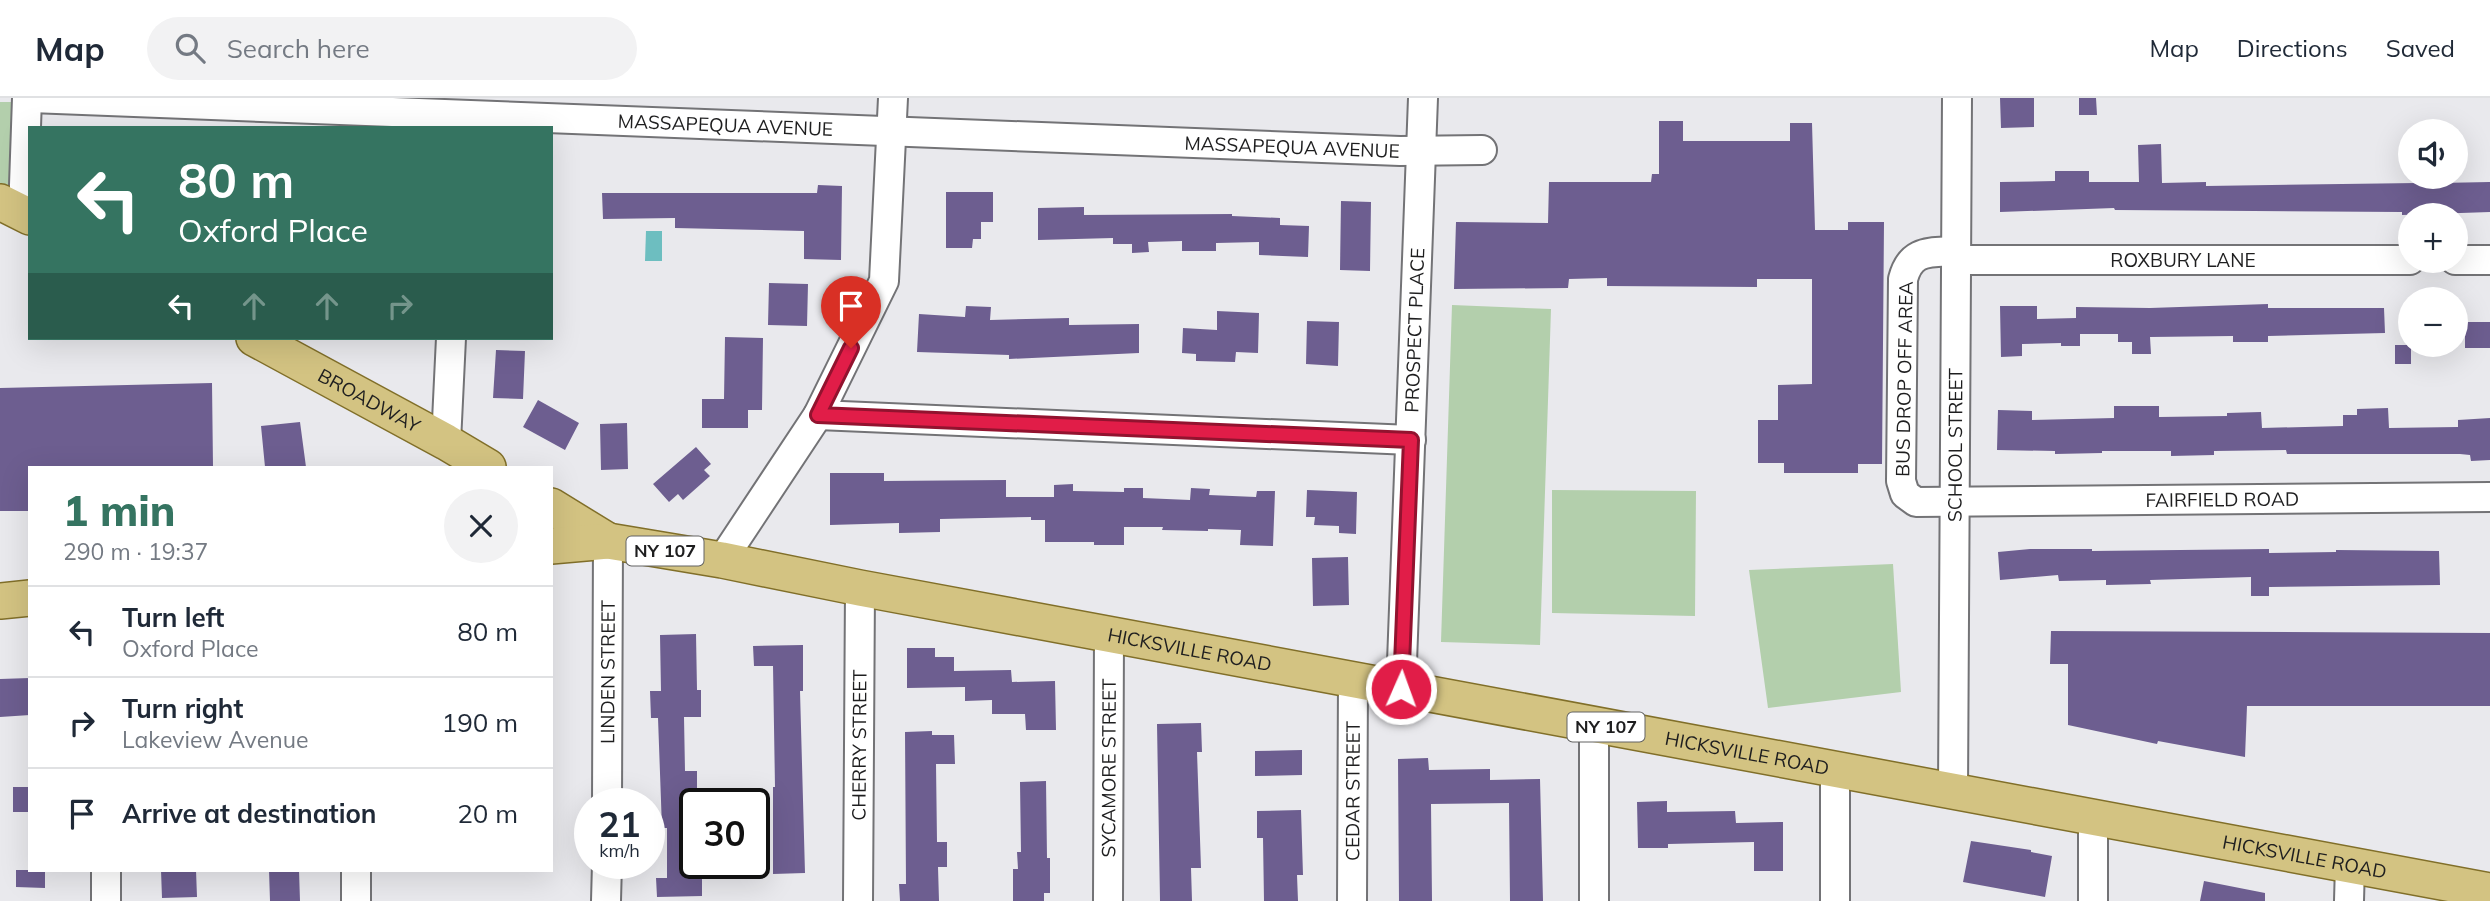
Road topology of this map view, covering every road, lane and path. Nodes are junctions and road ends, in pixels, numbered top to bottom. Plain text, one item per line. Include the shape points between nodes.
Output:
1 (29, 98) edge
2 (893, 98) edge
3 (1423, 98) edge
4 (1957, 98) edge
5 (460, 114) edge
6 (893, 132) junction
7 (1482, 150) dead end
8 (1421, 152) junction
9 (18, 211) edge
10 (1955, 256) junction
11 (2398, 260) edge
12 (2468, 260) edge
13 (2490, 260) edge
14 (258, 340) edge
15 (451, 340) edge
16 (818, 415) junction
17 (1411, 440) junction
18 (446, 442) junction
19 (486, 466) edge
20 (2490, 497) edge
21 (1955, 501) junction
22 (553, 507) edge
23 (608, 541) junction
24 (553, 546) edge
25 (722, 560) junction
26 (860, 588) junction
27 (28, 598) edge
28 (0, 601) edge
29 (1109, 634) junction
30 (1353, 680) junction
31 (1401, 689) junction
32 (1594, 725) junction
33 (1835, 770) junction
34 (607, 788) edge
35 (1953, 791) junction
36 (2093, 818) junction
37 (2350, 865) junction
38 (106, 872) edge
39 (356, 872) edge
40 (607, 879) edge
41 (2490, 891) edge
42 (106, 901) edge
43 (356, 901) edge
44 (606, 901) edge
45 (858, 901) edge
46 (1108, 901) edge
47 (1352, 901) edge
48 (1594, 901) edge
49 (1835, 901) edge
50 (2093, 901) edge
51 (2349, 901) edge

1 - 5 street, MASSAPEQUA AVENUE
1 - 9 street
2 - 6 street
3 - 8 street, PROSPECT PLACE
4 - 10 street, SCHOOL STREET
5 - 6 street, MASSAPEQUA AVENUE
6 - 8 street, MASSAPEQUA AVENUE
6 - 16 street via 884,281
7 - 8 street, MASSAPEQUA AVENUE
8 - 17 street, PROSPECT PLACE
10 - 11 street, ROXBURY LANE
10 - 21 street, SCHOOL STREET
10 - 21 street, BUS DROP OFF AREA via 1920,254 1907,265 1903,279 1900,481 1905,494 1916,502
12 - 13 street
14 - 18 main road, BROADWAY
15 - 18 street
16 - 17 street
16 - 25 street
17 - 31 street, PROSPECT PLACE
18 - 19 main road, BROADWAY
20 - 21 street, FAIRFIELD ROAD
21 - 35 street, SCHOOL STREET
22 - 23 main road
23 - 24 main road, HICKSVILLE ROAD / NY 107
23 - 25 main road, HICKSVILLE ROAD / NY 107
23 - 34 street, LINDEN STREET
25 - 26 main road, HICKSVILLE ROAD / NY 107
26 - 29 main road, HICKSVILLE ROAD / NY 107
26 - 45 street, CHERRY STREET
27 - 28 main road
29 - 30 main road, HICKSVILLE ROAD / NY 107
29 - 46 street, SYCAMORE STREET
30 - 31 main road, HICKSVILLE ROAD / NY 107
30 - 47 street, CEDAR STREET
31 - 32 main road, HICKSVILLE ROAD / NY 107
32 - 33 main road, HICKSVILLE ROAD / NY 107
32 - 48 street
33 - 35 main road, HICKSVILLE ROAD / NY 107
33 - 49 street
35 - 36 main road, HICKSVILLE ROAD / NY 107
36 - 37 main road, HICKSVILLE ROAD / NY 107
36 - 50 street
37 - 41 main road, HICKSVILLE ROAD / NY 107
37 - 51 street
38 - 42 street
39 - 43 street
40 - 44 street

